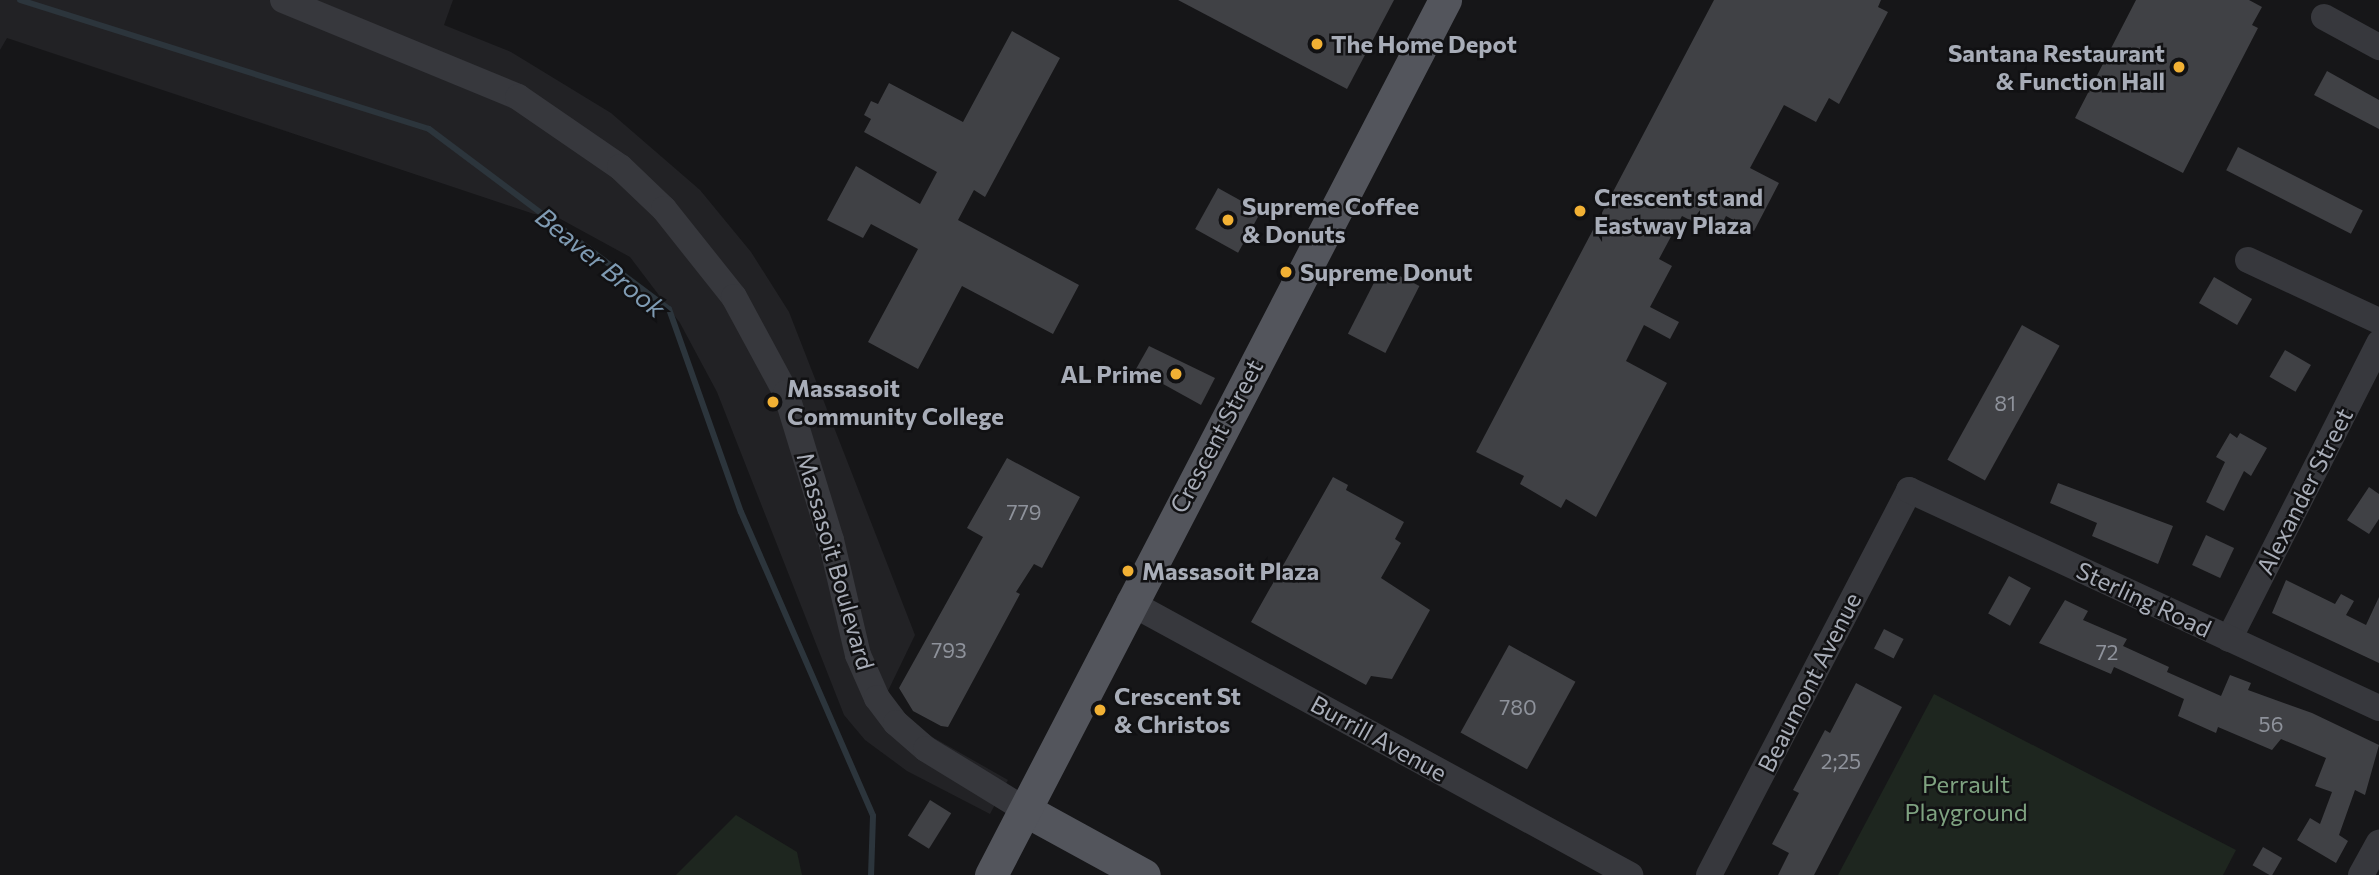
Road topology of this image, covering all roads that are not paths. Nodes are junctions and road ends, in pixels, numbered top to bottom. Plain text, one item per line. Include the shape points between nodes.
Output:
1 (283, 0) edge
2 (1445, 0) edge
3 (2324, 17) dead end
4 (2379, 47) edge
5 (2248, 260) dead end
6 (2379, 321) edge
7 (2379, 343) edge
8 (1909, 490) joint
9 (1129, 602) junction
10 (2230, 639) junction
11 (2379, 708) edge
12 (1027, 811) junction
13 (2379, 843) edge
14 (991, 875) edge
15 (1144, 875) edge
16 (1630, 875) edge
17 (1709, 875) edge
18 (2361, 875) edge

1 - 12 street, Massasoit Boulevard via 518,97 620,167 670,216 734,297 786,393 831,540 858,655 877,698 896,723 926,749
2 - 9 main road, Crescent Street
3 - 4 street
5 - 6 street
7 - 10 street, Alexander Street
8 - 10 street, Sterling Road
8 - 17 street, Beaumont Avenue
9 - 12 main road, Crescent Street
9 - 16 street, Burrill Avenue
10 - 11 street, Sterling Road
12 - 14 main road, Crescent Street
12 - 15 main road
13 - 18 street

